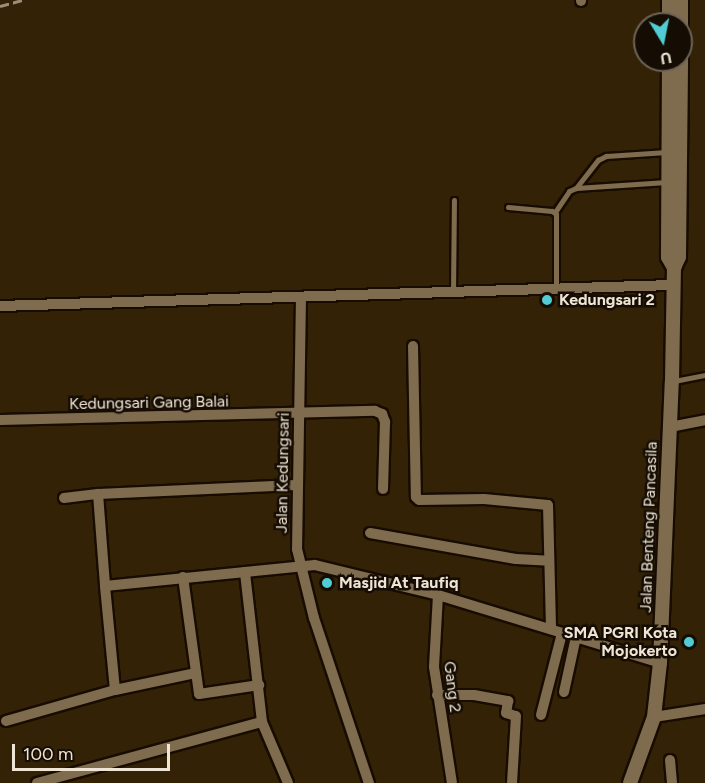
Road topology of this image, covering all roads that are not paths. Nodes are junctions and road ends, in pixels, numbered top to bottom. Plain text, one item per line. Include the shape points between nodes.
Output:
1 (671, 72) edge
2 (679, 72) edge
3 (675, 96) junction
4 (669, 152) junction
5 (669, 182) junction
6 (576, 188) junction
7 (454, 200) dead end
8 (508, 207) dead end
9 (555, 212) junction
10 (674, 268) junction
11 (673, 285) junction
12 (556, 290) junction
13 (453, 292) junction
14 (301, 297) junction
15 (0, 306) edge
16 (413, 346) dead end
17 (705, 375) edge
18 (672, 381) junction
19 (299, 415) junction
20 (0, 420) edge
21 (705, 420) edge
22 (670, 427) junction
23 (296, 485) junction
24 (383, 489) dead end
25 (98, 494) junction
26 (64, 498) dead end
27 (370, 533) dead end
28 (549, 561) junction
29 (303, 565) junction
30 (245, 572) junction
31 (183, 577) junction
32 (105, 586) junction
33 (438, 595) junction
34 (557, 631) junction
35 (576, 637) junction
36 (660, 663) junction
37 (196, 673) junction
38 (258, 685) junction
39 (115, 690) junction
40 (564, 692) dead end
41 (437, 695) junction
42 (705, 709) edge
43 (541, 716) dead end
44 (654, 717) junction
45 (6, 721) dead end
46 (262, 722) junction
47 (670, 760) dead end
48 (37, 783) edge
49 (288, 783) edge
50 (369, 783) edge
51 (452, 783) edge
52 (512, 783) edge
53 (630, 783) edge
54 (672, 783) edge

1 - 3 street, Jalan Benteng Pancasila
2 - 3 street, Jalan Benteng Pancasila
3 - 4 street, Jalan Benteng Pancasila
3 - 10 street, Jalan Benteng Pancasila via 679,257
4 - 5 street, Jalan Benteng Pancasila
4 - 6 lane via 606,156 598,160
5 - 6 lane
5 - 10 street, Jalan Benteng Pancasila via 668,257
6 - 9 lane via 569,191
7 - 13 lane
8 - 9 lane
9 - 12 lane
10 - 11 street, Jalan Benteng Pancasila
11 - 12 street
11 - 18 street, Jalan Benteng Pancasila
12 - 13 street
13 - 14 street
14 - 15 street
14 - 19 street, Jalan Kedungsari
16 - 28 street via 417,499 484,499 548,505
17 - 18 lane
18 - 22 street, Jalan Benteng Pancasila
19 - 20 street, Kedungsari Gang Balai
19 - 23 street, Jalan Kedungsari
19 - 24 street, Kedungsari Gang Balai via 375,411 382,414
21 - 22 street
22 - 36 street, Jalan Benteng Pancasila
23 - 25 street
23 - 29 street, Jalan Kedungsari via 296,544
25 - 26 street
25 - 32 street
27 - 28 street via 522,560
28 - 34 street
29 - 30 street
29 - 33 street
29 - 50 street, Jalan Kedungsari via 314,618
30 - 31 street
30 - 38 street
31 - 32 street
31 - 37 street
32 - 39 street
33 - 34 street
33 - 41 street, Gang 2 via 433,653
34 - 35 street
34 - 43 street
35 - 36 street
35 - 40 street
36 - 44 street, Jalan Benteng Pancasila
37 - 38 street via 199,694
37 - 39 street
38 - 46 street
39 - 45 street
41 - 51 street, Gang 2
41 - 52 street via 508,701 506,713 516,716
42 - 44 street
44 - 53 street, Jalan Benteng Pancasila
46 - 48 street
46 - 49 street
47 - 54 street

